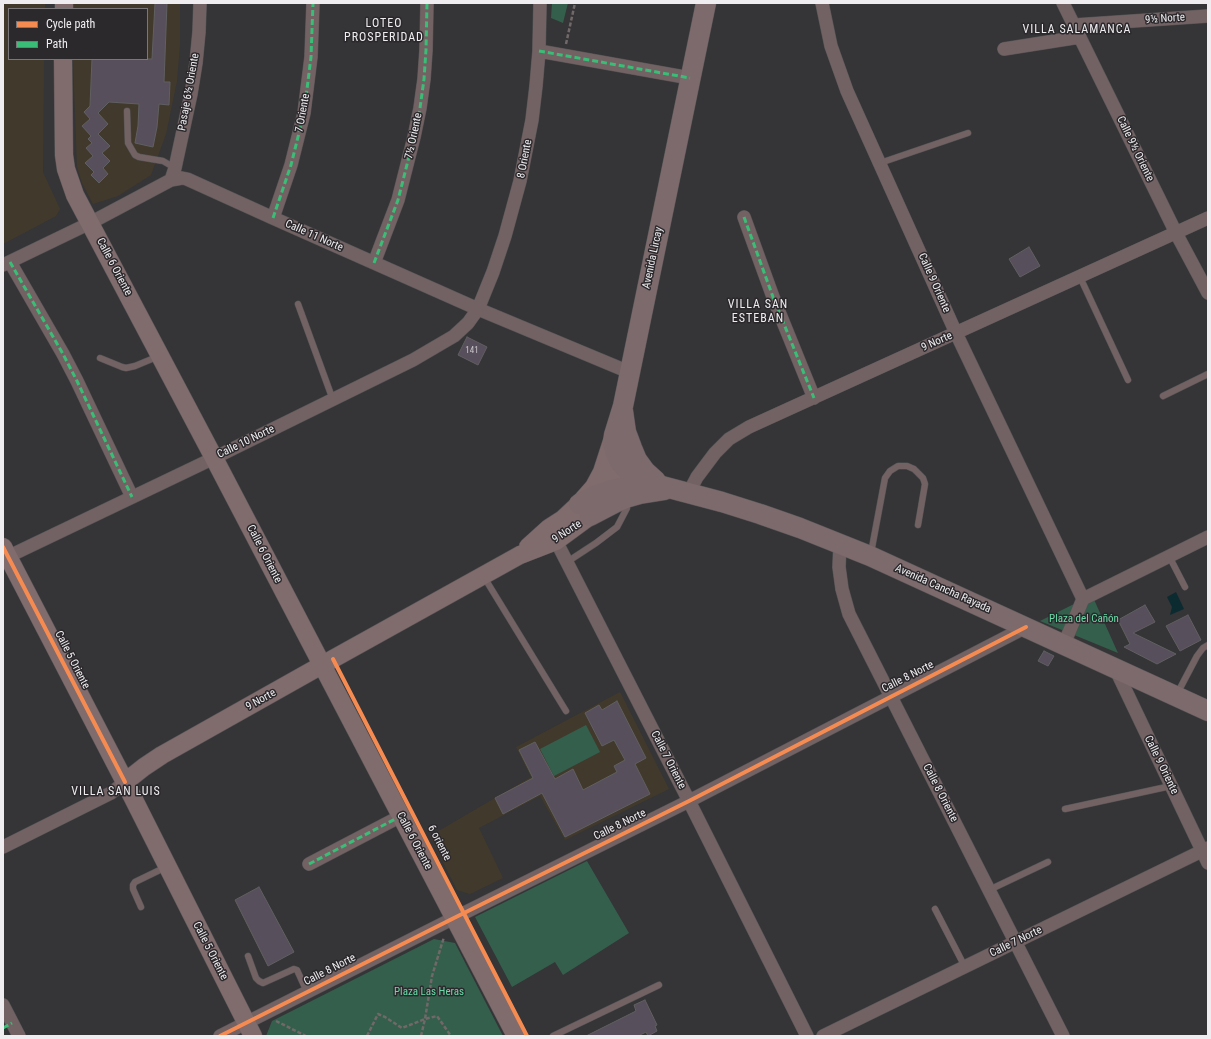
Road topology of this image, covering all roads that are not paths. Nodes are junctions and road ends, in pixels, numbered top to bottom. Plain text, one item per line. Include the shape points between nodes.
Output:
1 (200, 3) edge
2 (313, 3) edge
3 (427, 3) edge
4 (540, 3) edge
5 (706, 3) edge
6 (822, 3) edge
7 (1063, 3) edge
8 (1208, 16) edge
9 (1077, 31) junction
10 (1004, 49) dead end
11 (539, 51) junction
12 (63, 60) edge
13 (690, 78) junction
14 (127, 111) dead end
15 (968, 133) dead end
16 (880, 163) junction
17 (175, 168) junction
18 (171, 180) junction
19 (744, 217) dead end
20 (273, 218) junction
21 (1208, 218) edge
22 (90, 223) junction
23 (1176, 233) junction
24 (374, 263) junction
25 (6, 264) edge
26 (1080, 277) junction
27 (1208, 293) edge
28 (298, 304) dead end
29 (478, 309) junction
30 (956, 333) junction
31 (160, 355) junction
32 (100, 358) dead end
33 (629, 372) junction
34 (1208, 374) edge
35 (1128, 380) dead end
36 (1163, 396) dead end
37 (814, 398) junction
38 (333, 400) junction
39 (623, 406) joint
40 (620, 433) junction
41 (214, 458) junction
42 (620, 462) junction
43 (649, 483) junction
44 (679, 491) junction
45 (619, 494) junction
46 (132, 497) junction
47 (585, 510) junction
48 (918, 525) dead end
49 (553, 534) junction
50 (1208, 537) edge
51 (840, 544) junction
52 (5, 554) edge
53 (870, 556) junction
54 (1169, 556) junction
55 (567, 562) junction
56 (483, 575) junction
57 (1185, 587) dead end
58 (1084, 599) junction
59 (1026, 627) junction
60 (1064, 644) junction
61 (1208, 645) edge
62 (322, 665) junction
63 (1114, 668) junction
64 (891, 696) junction
65 (1176, 696) junction
66 (1208, 710) edge
67 (566, 711) dead end
68 (125, 782) junction
69 (1171, 786) junction
70 (689, 801) junction
71 (1065, 809) dead end
72 (401, 816) junction
73 (3, 847) edge
74 (1205, 850) edge
75 (1048, 862) dead end
76 (1208, 863) edge
77 (309, 864) dead end
78 (168, 866) junction
79 (989, 890) junction
80 (141, 907) dead end
81 (935, 909) dead end
82 (454, 918) junction
83 (1016, 942) junction
84 (248, 956) dead end
85 (965, 967) junction
86 (660, 985) dead end
87 (307, 992) junction
88 (3, 1004) edge
89 (8, 1026) edge
90 (250, 1030) edge
91 (19, 1036) edge
92 (220, 1036) edge
93 (516, 1036) edge
94 (553, 1036) edge
95 (806, 1036) edge
96 (823, 1036) edge
97 (1063, 1036) edge

1 - 17 street, Pasaje 6½ Oriente via 196,63
2 - 20 street, 7 Oriente via 311,57 304,113 291,166
3 - 24 street, 7½ Oriente via 424,79 419,115 398,200
4 - 11 street, 8 Oriente
5 - 13 main road, Avenida Lircay
6 - 16 street, Calle 9 Oriente via 838,69
7 - 9 street, Calle 9½ Oriente
8 - 9 street, 9½ Norte
9 - 10 street, 9½ Norte
9 - 23 street, Calle 9½ Oriente
11 - 13 street
11 - 29 street, 8 Oriente via 532,120 520,181 505,236
12 - 22 main road, Calle 6 Oriente via 64,155 70,182
13 - 33 main road, Avenida Lircay
14 - 17 lane via 128,143 135,155 163,161
15 - 16 lane
16 - 30 street, Calle 9 Oriente
17 - 18 street, Pasaje 6½ Oriente
18 - 20 street, Calle 11 Norte via 192,180
18 - 22 street, Calle 11 Norte
19 - 37 street
20 - 24 street, Calle 11 Norte
21 - 23 street, 9 Norte
22 - 25 street, Calle 11 Norte
22 - 31 main road, Calle 6 Oriente
23 - 26 street, 9 Norte
23 - 27 street, Calle 9½ Oriente
24 - 29 street, Calle 11 Norte
25 - 46 street via 52,335
26 - 30 street, 9 Norte
26 - 35 lane
28 - 38 lane
29 - 33 street, Calle 11 Norte
29 - 38 street, Calle 10 Norte via 468,323 446,342
30 - 37 street, 9 Norte
30 - 58 street, Calle 9 Oriente
31 - 32 lane via 126,368
31 - 41 main road, Calle 6 Oriente
33 - 39 main road, Avenida Lircay
34 - 36 lane
37 - 44 street, 9 Norte via 749,427 729,440 697,477
38 - 41 street, Calle 10 Norte
39 - 40 main road, Avenida Cancha Rayada
40 - 42 main road, Avenida Cancha Rayada via 613,443
40 - 44 main road, Avenida Cancha Rayada via 645,471 661,484
40 - 47 main road
41 - 46 street, Calle 10 Norte
41 - 62 main road, Calle 6 Oriente
42 - 43 main road, Avenida Cancha Rayada via 639,480
42 - 45 main road
43 - 44 main road, Avenida Cancha Rayada
43 - 45 main road
44 - 45 main road
44 - 51 main road, Avenida Cancha Rayada via 760,514
45 - 47 main road via 615,503
45 - 55 lane via 627,508 617,526
46 - 52 street, Calle 10 Norte
47 - 49 main road, 9 Norte
48 - 53 lane via 925,484 923,478 914,469 898,466 885,478
49 - 55 street, Calle 7 Oriente
49 - 56 main road, 9 Norte
50 - 54 street
51 - 53 main road, Avenida Cancha Rayada
51 - 64 street, Calle 8 Oriente via 840,578 845,602
52 - 68 main road, Calle 5 Oriente
53 - 59 main road, Avenida Cancha Rayada
54 - 57 lane
54 - 58 street
55 - 70 street, Calle 7 Oriente
56 - 62 main road, 9 Norte
56 - 67 lane
58 - 60 street
59 - 60 main road, Avenida Cancha Rayada
59 - 64 street, Calle 8 Norte
60 - 63 main road, Avenida Cancha Rayada
61 - 65 lane via 1197,656
62 - 68 main road, 9 Norte via 162,755
62 - 72 main road, Calle 6 Oriente
63 - 65 main road, Avenida Cancha Rayada
63 - 69 street, Calle 9 Oriente
64 - 70 street, Calle 8 Norte
64 - 79 street, Calle 8 Oriente
65 - 66 main road, Avenida Cancha Rayada
68 - 73 street, 9 Norte via 111,793
68 - 78 main road, Calle 5 Oriente
69 - 71 lane
69 - 74 street, Calle 9 Oriente
70 - 82 street, Calle 8 Norte
70 - 95 street, Calle 7 Oriente
72 - 77 street
72 - 82 main road, Calle 6 Oriente
74 - 76 street, Calle 9 Oriente
74 - 83 street, Calle 7 Norte
75 - 79 lane
78 - 80 lane via 133,885 132,889
78 - 90 main road, Calle 5 Oriente
79 - 83 street, Calle 8 Oriente
81 - 85 lane
82 - 87 street, Calle 8 Norte
82 - 93 main road, Calle 6 Oriente
83 - 85 street, Calle 7 Norte
83 - 97 street, Calle 8 Oriente
84 - 87 lane via 259,981 263,983 294,969 297,970
85 - 96 street, Calle 7 Norte
86 - 94 lane
87 - 90 street, Calle 8 Norte via 263,1014
88 - 89 street
89 - 91 street
90 - 92 street, Calle 8 Norte

